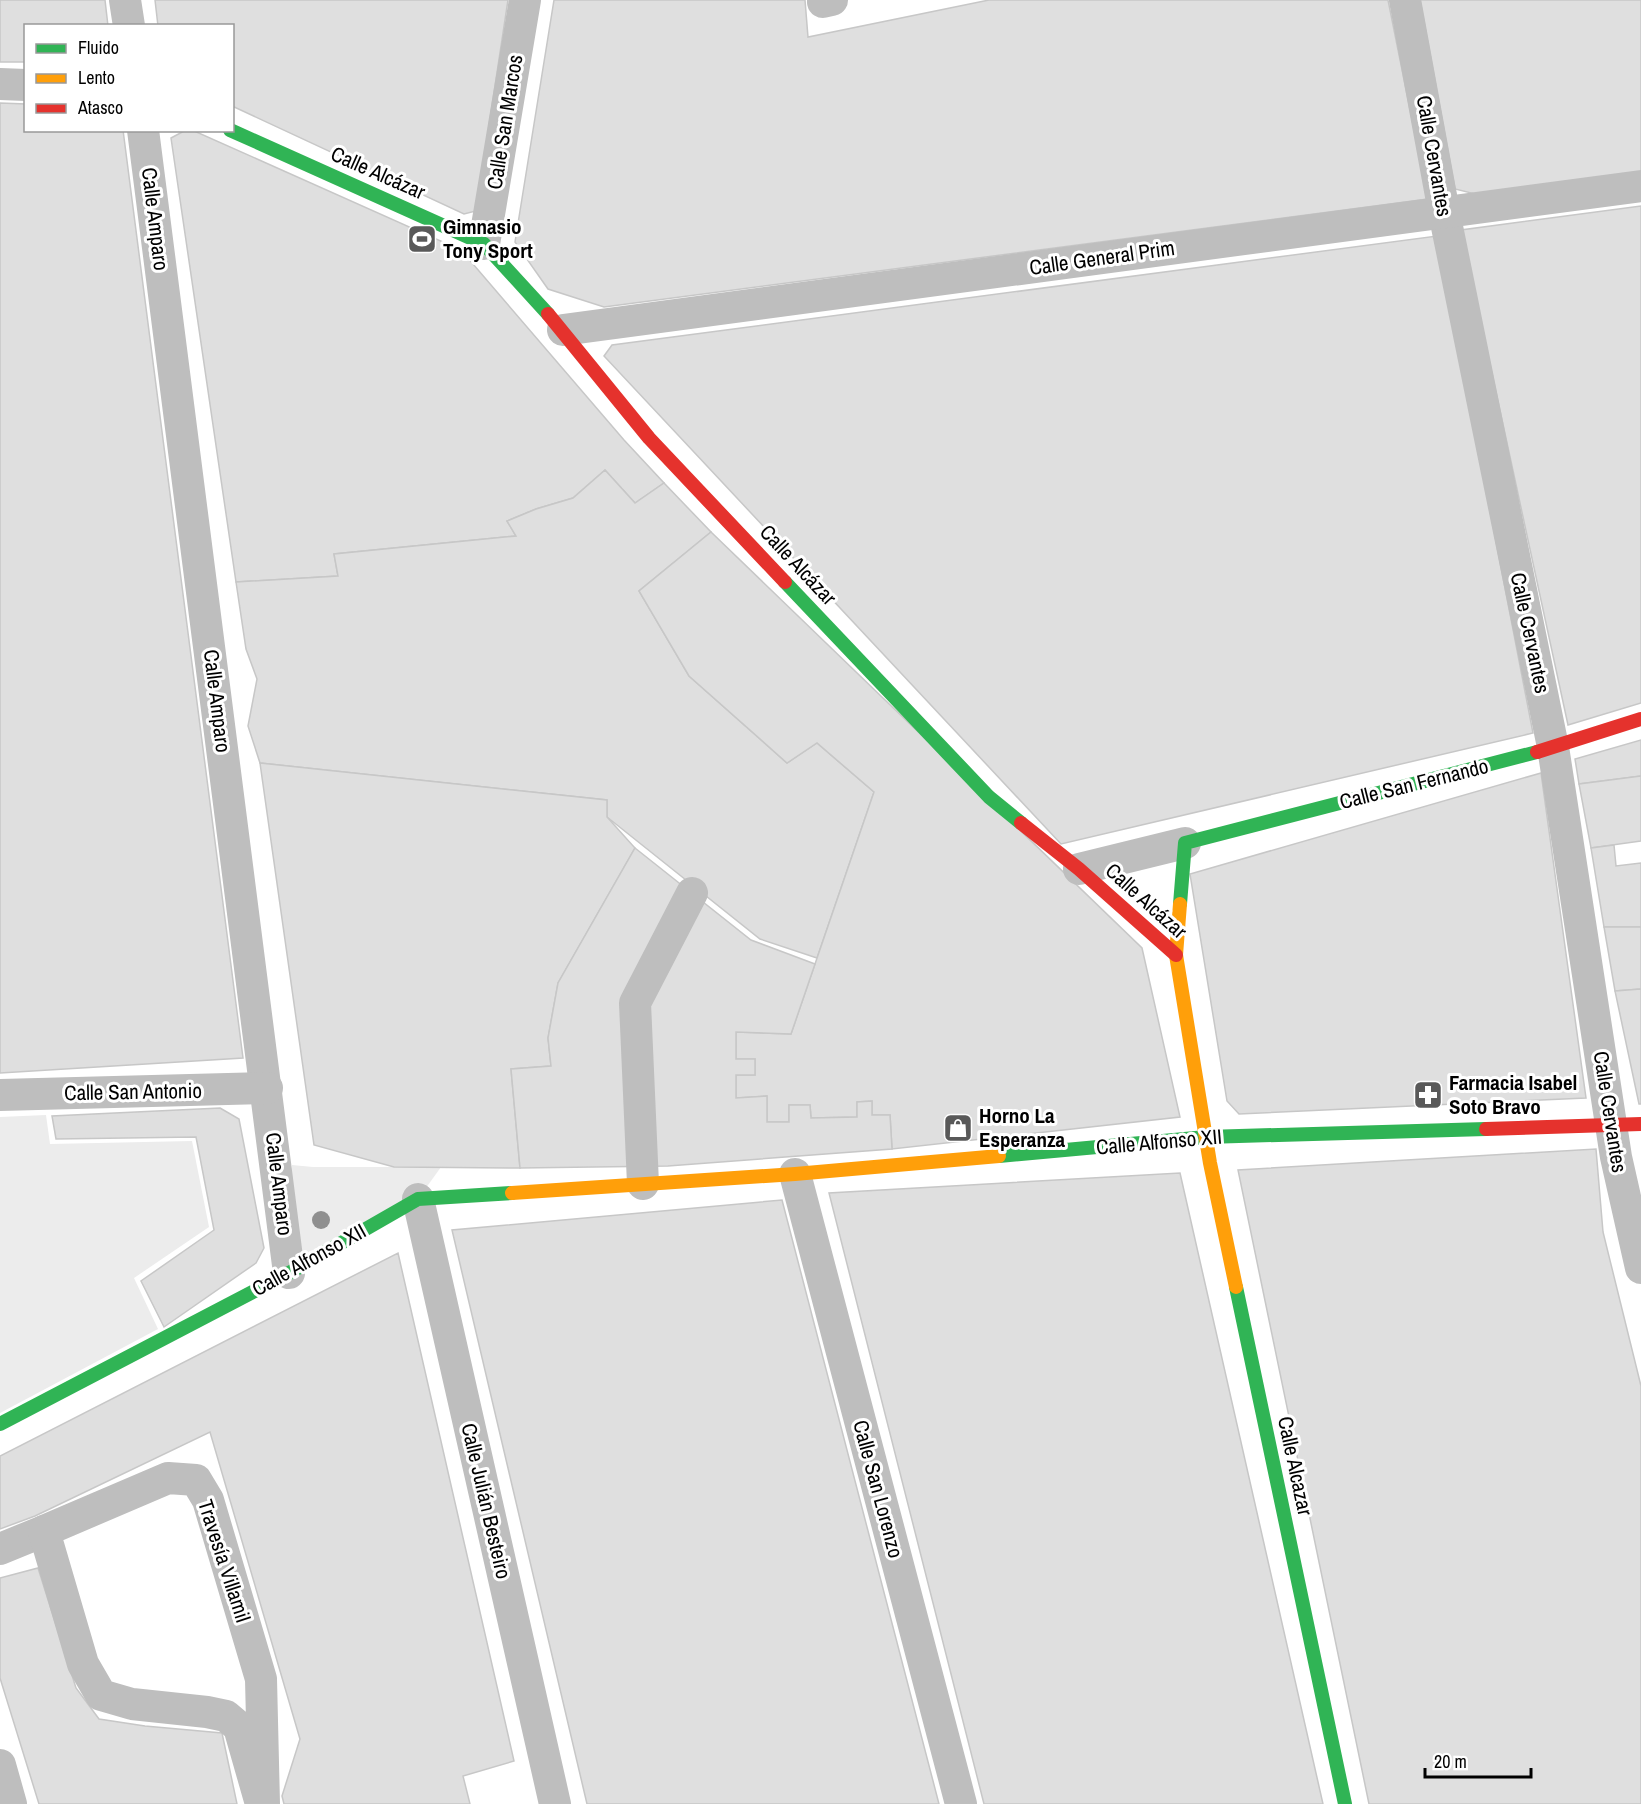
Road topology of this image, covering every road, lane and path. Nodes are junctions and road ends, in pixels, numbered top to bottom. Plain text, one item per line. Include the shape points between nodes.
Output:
1 (125, 0) edge
2 (525, 0) edge
3 (1405, 0) edge
4 (129, 24) edge
5 (0, 84) edge
6 (24, 85) edge
7 (143, 132) edge
8 (234, 132) edge
9 (1641, 186) edge
10 (1444, 212) junction
11 (484, 244) junction
12 (563, 330) junction
13 (1641, 719) edge
14 (1553, 747) junction
15 (1185, 843) junction
16 (1079, 869) junction
17 (692, 893) dead end
18 (1176, 955) junction
19 (267, 1088) junction
20 (0, 1095) edge
21 (1627, 1124) edge
22 (1206, 1137) junction
23 (795, 1174) junction
24 (643, 1185) junction
25 (418, 1199) junction
26 (1641, 1268) edge
27 (289, 1273) junction
28 (0, 1424) edge
29 (44, 1531) junction
30 (0, 1549) edge
31 (0, 1765) edge
32 (11, 1804) edge
33 (263, 1804) edge
34 (555, 1804) edge
35 (961, 1804) edge
36 (1345, 1804) edge

1 - 4 street
2 - 11 street, Calle San Marcos
3 - 10 street, Calle Cervantes
5 - 6 street
7 - 19 street, Calle Amparo
8 - 11 street, Calle Alcázar
9 - 10 street, Calle General Prim
10 - 12 street, Calle General Prim
10 - 14 street, Calle Cervantes
11 - 12 street, Calle Alcázar
12 - 16 street, Calle Alcázar via 649,438 989,797
13 - 14 street, Calle San Fernando
14 - 15 street, Calle San Fernando
14 - 21 street, Calle Cervantes
15 - 16 street, Calle San Fernando
15 - 18 street
16 - 18 street, Calle Alcázar
17 - 24 street via 635,1003
18 - 22 street, Calle Alcázar
19 - 20 street, Calle San Antonio
19 - 27 street, Calle Amparo
21 - 22 street, Calle Alfonso XII
21 - 26 street, Calle Cervantes via 1616,1157
22 - 23 street, Calle Alfonso XII
22 - 36 street, Calle Alcazar
23 - 24 street, Calle Alfonso XII
23 - 35 street, Calle San Lorenzo
24 - 25 street, Calle Alfonso XII
25 - 27 street, Calle Alfonso XII
25 - 34 street, Calle Julián Besteiro
27 - 28 street, Calle Alfonso XII
29 - 30 street, Travesía Villamil
29 - 33 street, Travesía Villamil via 83,1664 101,1695 132,1704 226,1716 239,1727
29 - 33 street, Travesía Villamil via 168,1478 196,1480 208,1500 261,1678
31 - 32 street

